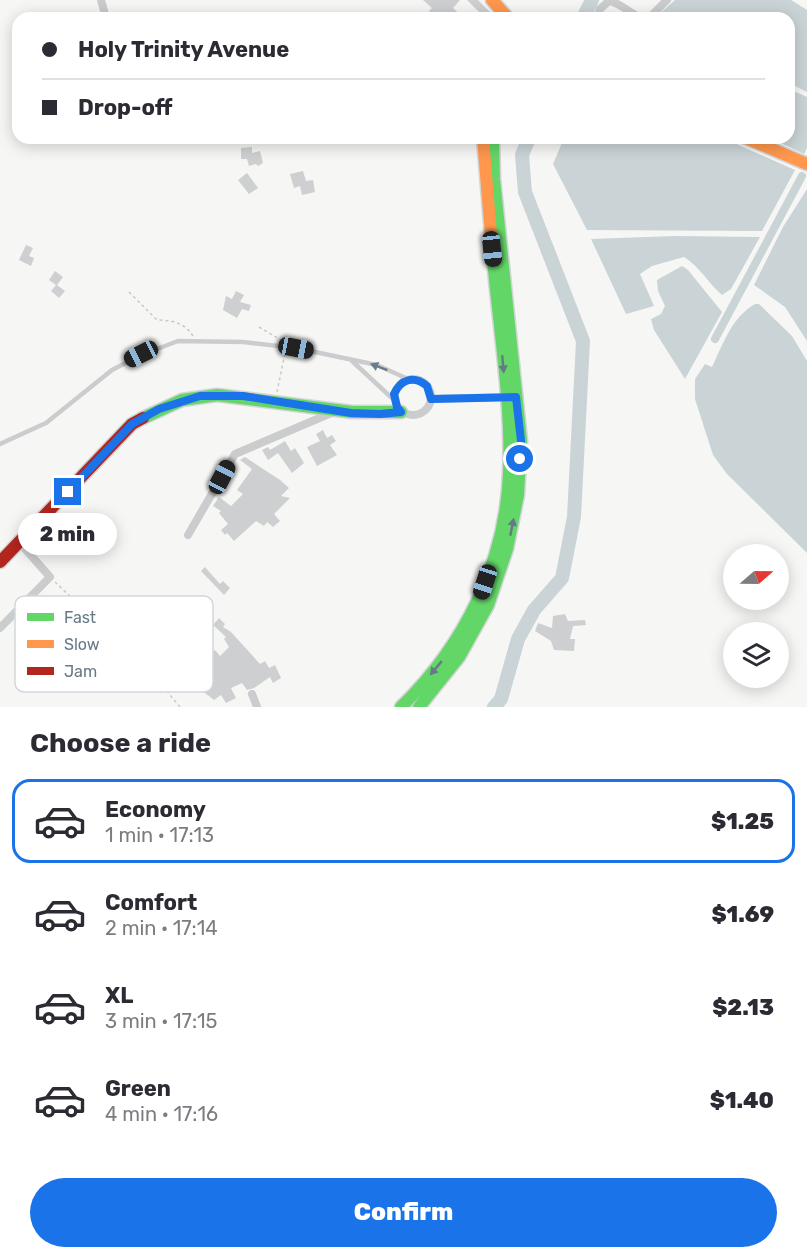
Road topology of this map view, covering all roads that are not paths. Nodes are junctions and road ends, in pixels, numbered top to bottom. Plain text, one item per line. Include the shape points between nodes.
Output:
1 (492, 0) edge
2 (667, 0) edge
3 (503, 12) edge
4 (599, 12) edge
5 (628, 12) edge
6 (655, 12) edge
7 (483, 144) edge
8 (493, 144) edge
9 (760, 144) edge
10 (807, 164) edge
11 (349, 358) junction
12 (408, 380) junction
13 (511, 397) junction
14 (431, 399) junction
15 (394, 400) junction
16 (336, 411) junction
17 (401, 412) junction
18 (0, 444) edge
19 (189, 535) dead end
20 (20, 543) junction
21 (0, 562) edge
22 (31, 596) edge
23 (15, 613) edge
24 (0, 628) edge
25 (252, 694) dead end
26 (257, 707) edge
27 (401, 707) edge
28 (419, 707) edge

1 - 3 main road
2 - 6 street
4 - 5 street via 609,1
7 -> 13 main road
8 - 13 main road
9 - 10 main road
12 -> 11 lane via 377,365
11 - 15 lane
11 - 18 lane via 243,342 178,341 112,370 46,423
12 - 14 street via 415,379 427,386
12 - 15 street via 397,387
13 - 14 street
13 -> 27 main road via 508,491 479,600 451,650
28 -> 13 main road via 459,657 488,605 507,549 518,495 521,441
14 - 17 street via 422,414
15 - 17 street
16 - 17 main road
16 - 19 street via 235,454
16 - 20 main road via 243,396 200,396 159,409 132,424
20 - 21 main road
20 - 22 street via 50,577
23 - 24 street
25 - 26 street

